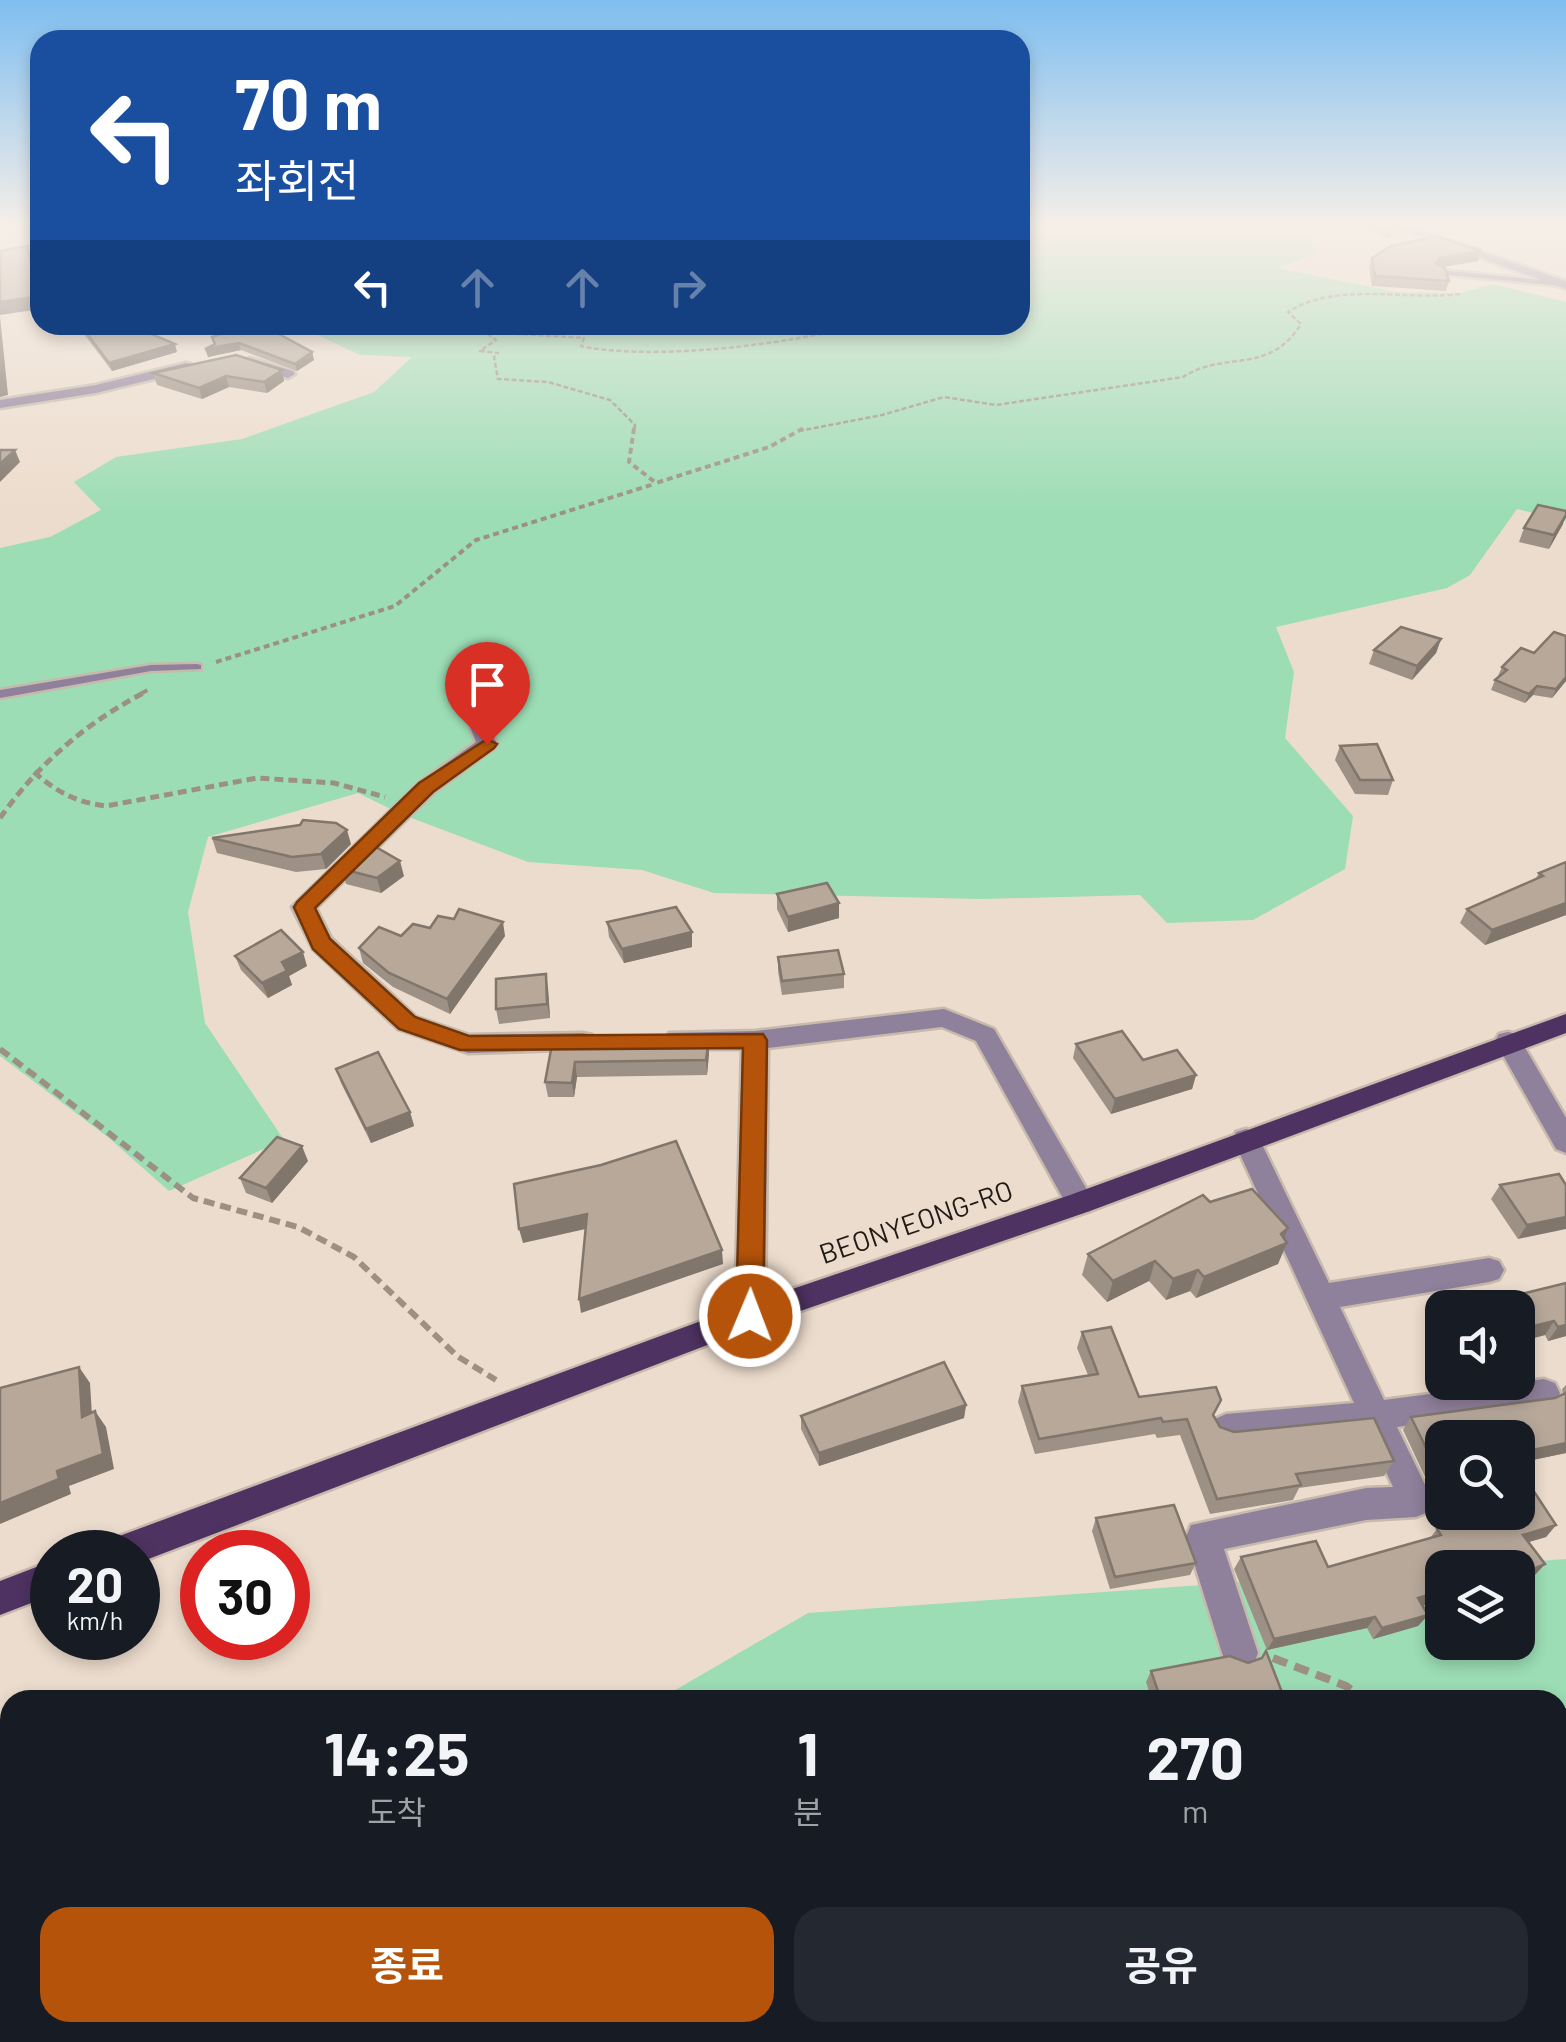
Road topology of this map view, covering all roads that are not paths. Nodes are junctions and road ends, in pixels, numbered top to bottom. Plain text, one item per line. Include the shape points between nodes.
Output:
1 (240, 358) edge
2 (196, 365) edge
3 (288, 374) edge
4 (0, 404) edge
5 (197, 668) road end
6 (0, 694) edge
7 (480, 727) dead end
8 (1566, 1023) edge
9 (647, 1040) edge
10 (755, 1040) junction
11 (607, 1041) edge
12 (1508, 1041) junction
13 (1246, 1139) junction
14 (1566, 1142) edge
15 (1080, 1203) junction
16 (1489, 1270) dead end
17 (1321, 1296) junction
18 (750, 1316) junction
19 (1544, 1393) dead end
20 (1376, 1415) junction
21 (1226, 1428) edge
22 (160, 1538) edge
23 (30, 1586) edge
24 (0, 1598) edge
25 (1240, 1653) road end

1 - 3 street
2 - 4 street
5 - 6 lane via 151,668
7 - 11 street via 487,744 426,788 304,907 321,944 407,1023 468,1044
8 - 12 main road, BEONYEONG-RO
9 - 10 street
10 - 15 street via 944,1018 985,1035
10 - 18 street
12 - 13 main road, BEONYEONG-RO
12 - 14 street
13 - 15 main road, BEONYEONG-RO
13 - 17 street
15 - 18 main road, BEONYEONG-RO
16 - 17 street
17 - 20 street
18 - 22 main road, BEONYEONG-RO
19 - 20 street
20 - 21 street
20 - 25 street via 1416,1500 1203,1537
23 - 24 main road

